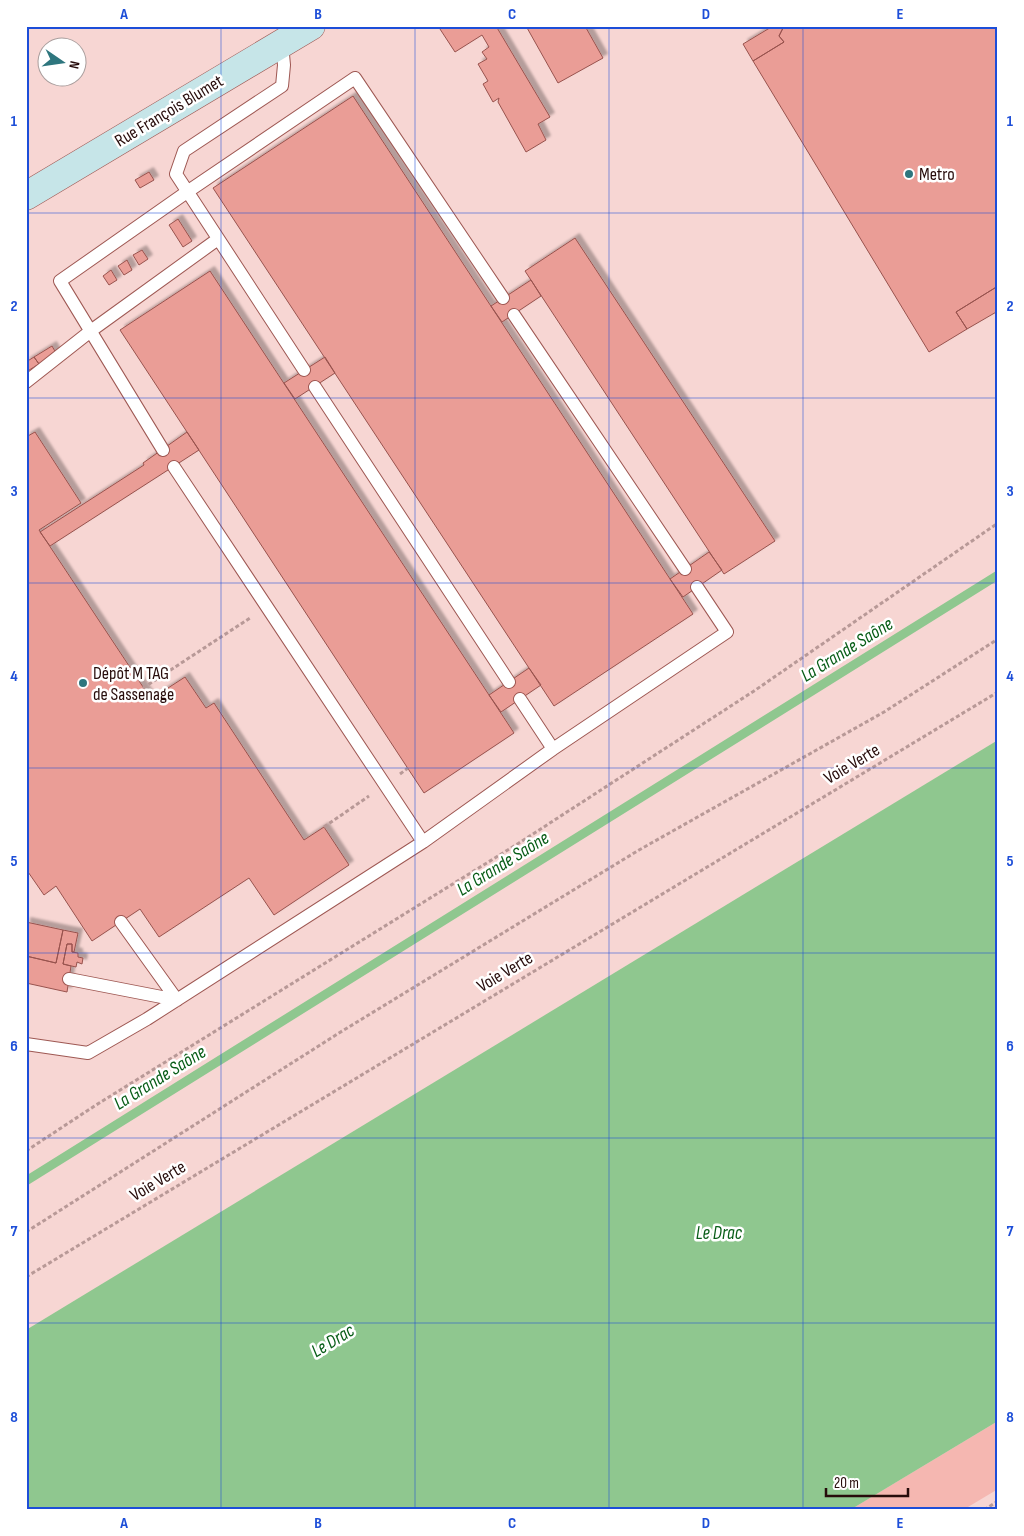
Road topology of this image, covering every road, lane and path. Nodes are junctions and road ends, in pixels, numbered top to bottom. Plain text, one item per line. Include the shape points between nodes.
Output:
1 (311, 26) edge
2 (282, 44) junction
3 (187, 192) junction
4 (26, 196) edge
5 (218, 239) junction
6 (503, 298) dead end
7 (514, 314) dead end
8 (92, 330) junction
9 (304, 370) dead end
10 (26, 382) edge
11 (314, 387) dead end
12 (163, 450) dead end
13 (174, 467) dead end
14 (998, 522) edge
15 (685, 569) dead end
16 (697, 587) dead end
17 (267, 606) junction
18 (998, 639) edge
19 (508, 682) dead end
20 (143, 688) dead end
21 (998, 692) edge
22 (520, 699) dead end
23 (553, 749) junction
24 (408, 768) dead end
25 (385, 784) junction
26 (324, 827) dead end
27 (423, 842) junction
28 (121, 922) dead end
29 (69, 979) dead end
30 (177, 1000) junction
31 (26, 1044) edge
32 (26, 1151) edge
33 (26, 1232) edge
34 (26, 1277) edge
35 (998, 1501) edge
36 (984, 1510) edge

1 - 2 street, Rue François Blumet
2 - 3 lane via 282,86 184,151 176,174
2 - 4 street, Rue François Blumet
3 - 5 lane
3 - 6 lane via 355,78
3 - 8 lane via 60,281
5 - 8 lane
5 - 9 lane
7 - 15 lane
8 - 10 lane
8 - 12 lane
11 - 19 lane
13 - 17 lane
14 - 32 path via 754,691
16 - 23 lane via 727,632
17 - 20 path
17 - 25 lane
18 - 33 path via 884,712 631,856 339,1033
21 - 34 path, Voie Verte
22 - 23 lane
23 - 27 lane
24 - 25 path
25 - 26 path
25 - 27 lane
27 - 30 lane
28 - 30 lane
29 - 30 lane
30 - 31 lane via 88,1053
35 - 36 path

